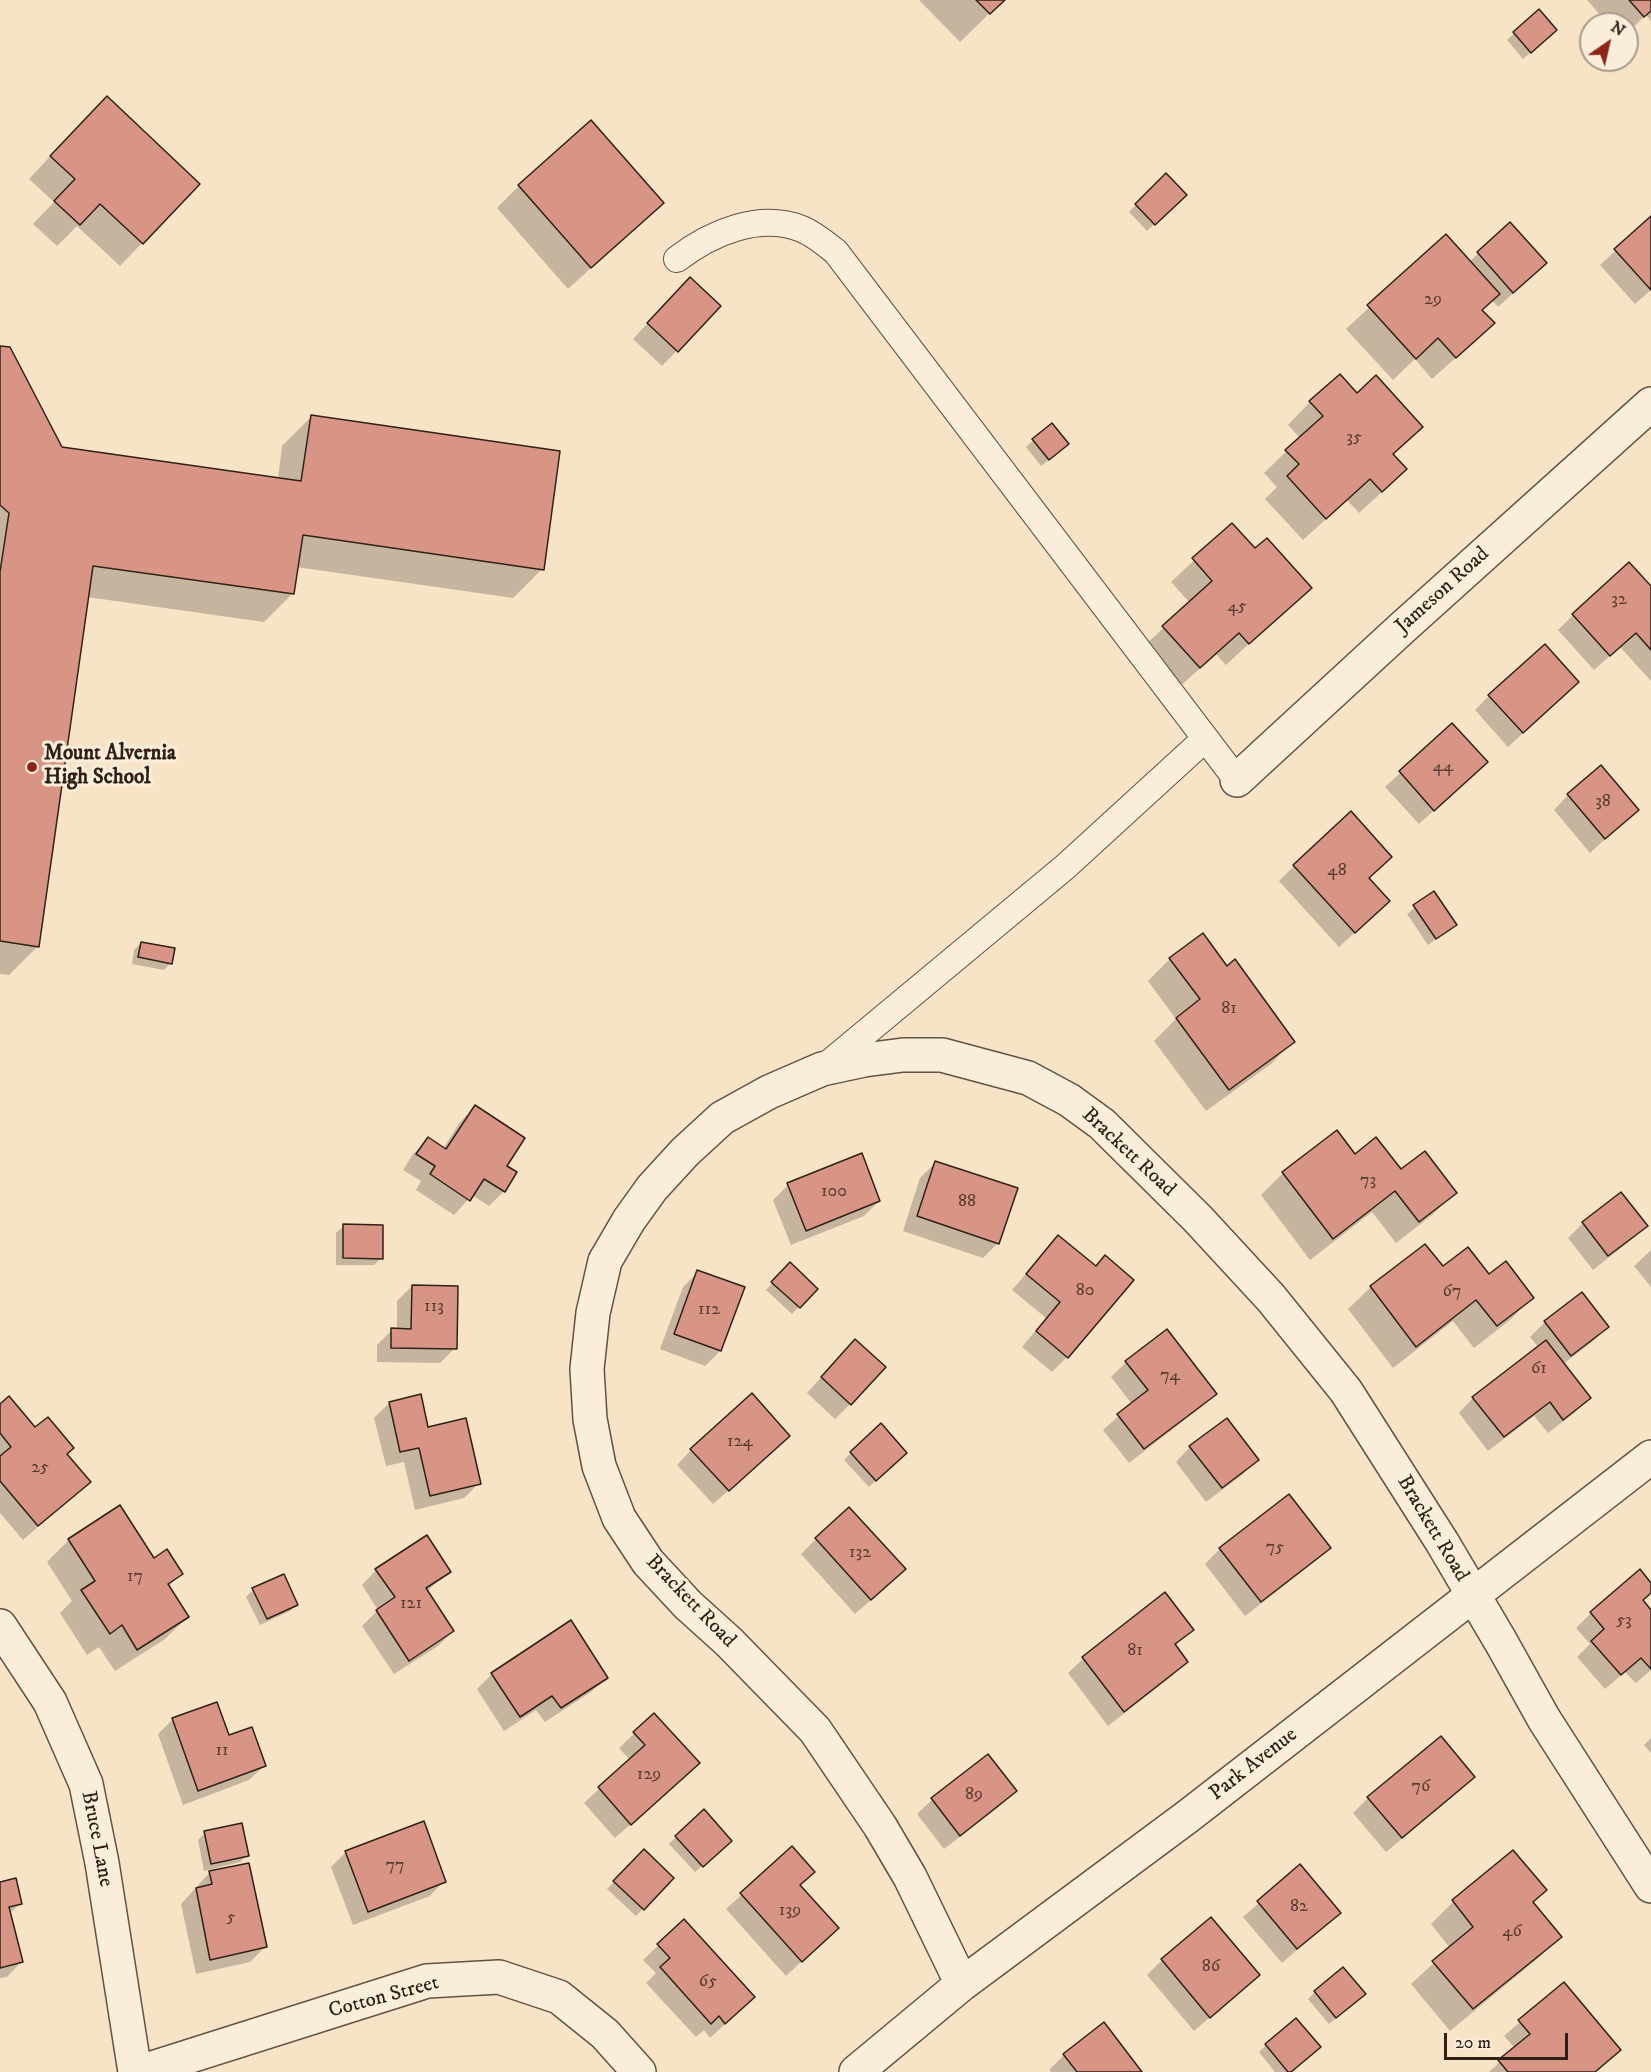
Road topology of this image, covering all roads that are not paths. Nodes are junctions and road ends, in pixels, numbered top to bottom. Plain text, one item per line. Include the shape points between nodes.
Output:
1 (677, 259) dead end
2 (1651, 404) edge
3 (1205, 738) junction
4 (1237, 780) joint
5 (822, 1069) junction
6 (1651, 1457) edge
7 (1473, 1595) junction
8 (0, 1626) edge
9 (1651, 1886) edge
10 (962, 1984) junction
11 (135, 2072) edge
12 (140, 2072) edge
13 (639, 2072) edge
14 (856, 2072) edge

1 - 3 lane via 710,237 748,225 802,229 836,252
2 - 4 street, Jameson Road
3 - 4 lane
3 - 5 lane via 1065,867
5 - 7 street, Brackett Road via 864,1059 942,1055 1029,1078 1102,1124 1271,1298 1346,1390
5 - 10 street, Brackett Road via 722,1118 652,1188 629,1220 605,1261 593,1313 587,1369 590,1419 599,1466 619,1518 648,1562 815,1730 910,1877
6 - 7 street, Park Avenue
7 - 9 street, Brackett Road via 1544,1719
7 - 10 street, Park Avenue via 1187,1817
8 - 11 street, Bruce Lane via 50,1702 86,1784
10 - 14 street, Park Avenue
12 - 13 street, Cotton Street via 427,1982 499,1977 559,1996 604,2034

